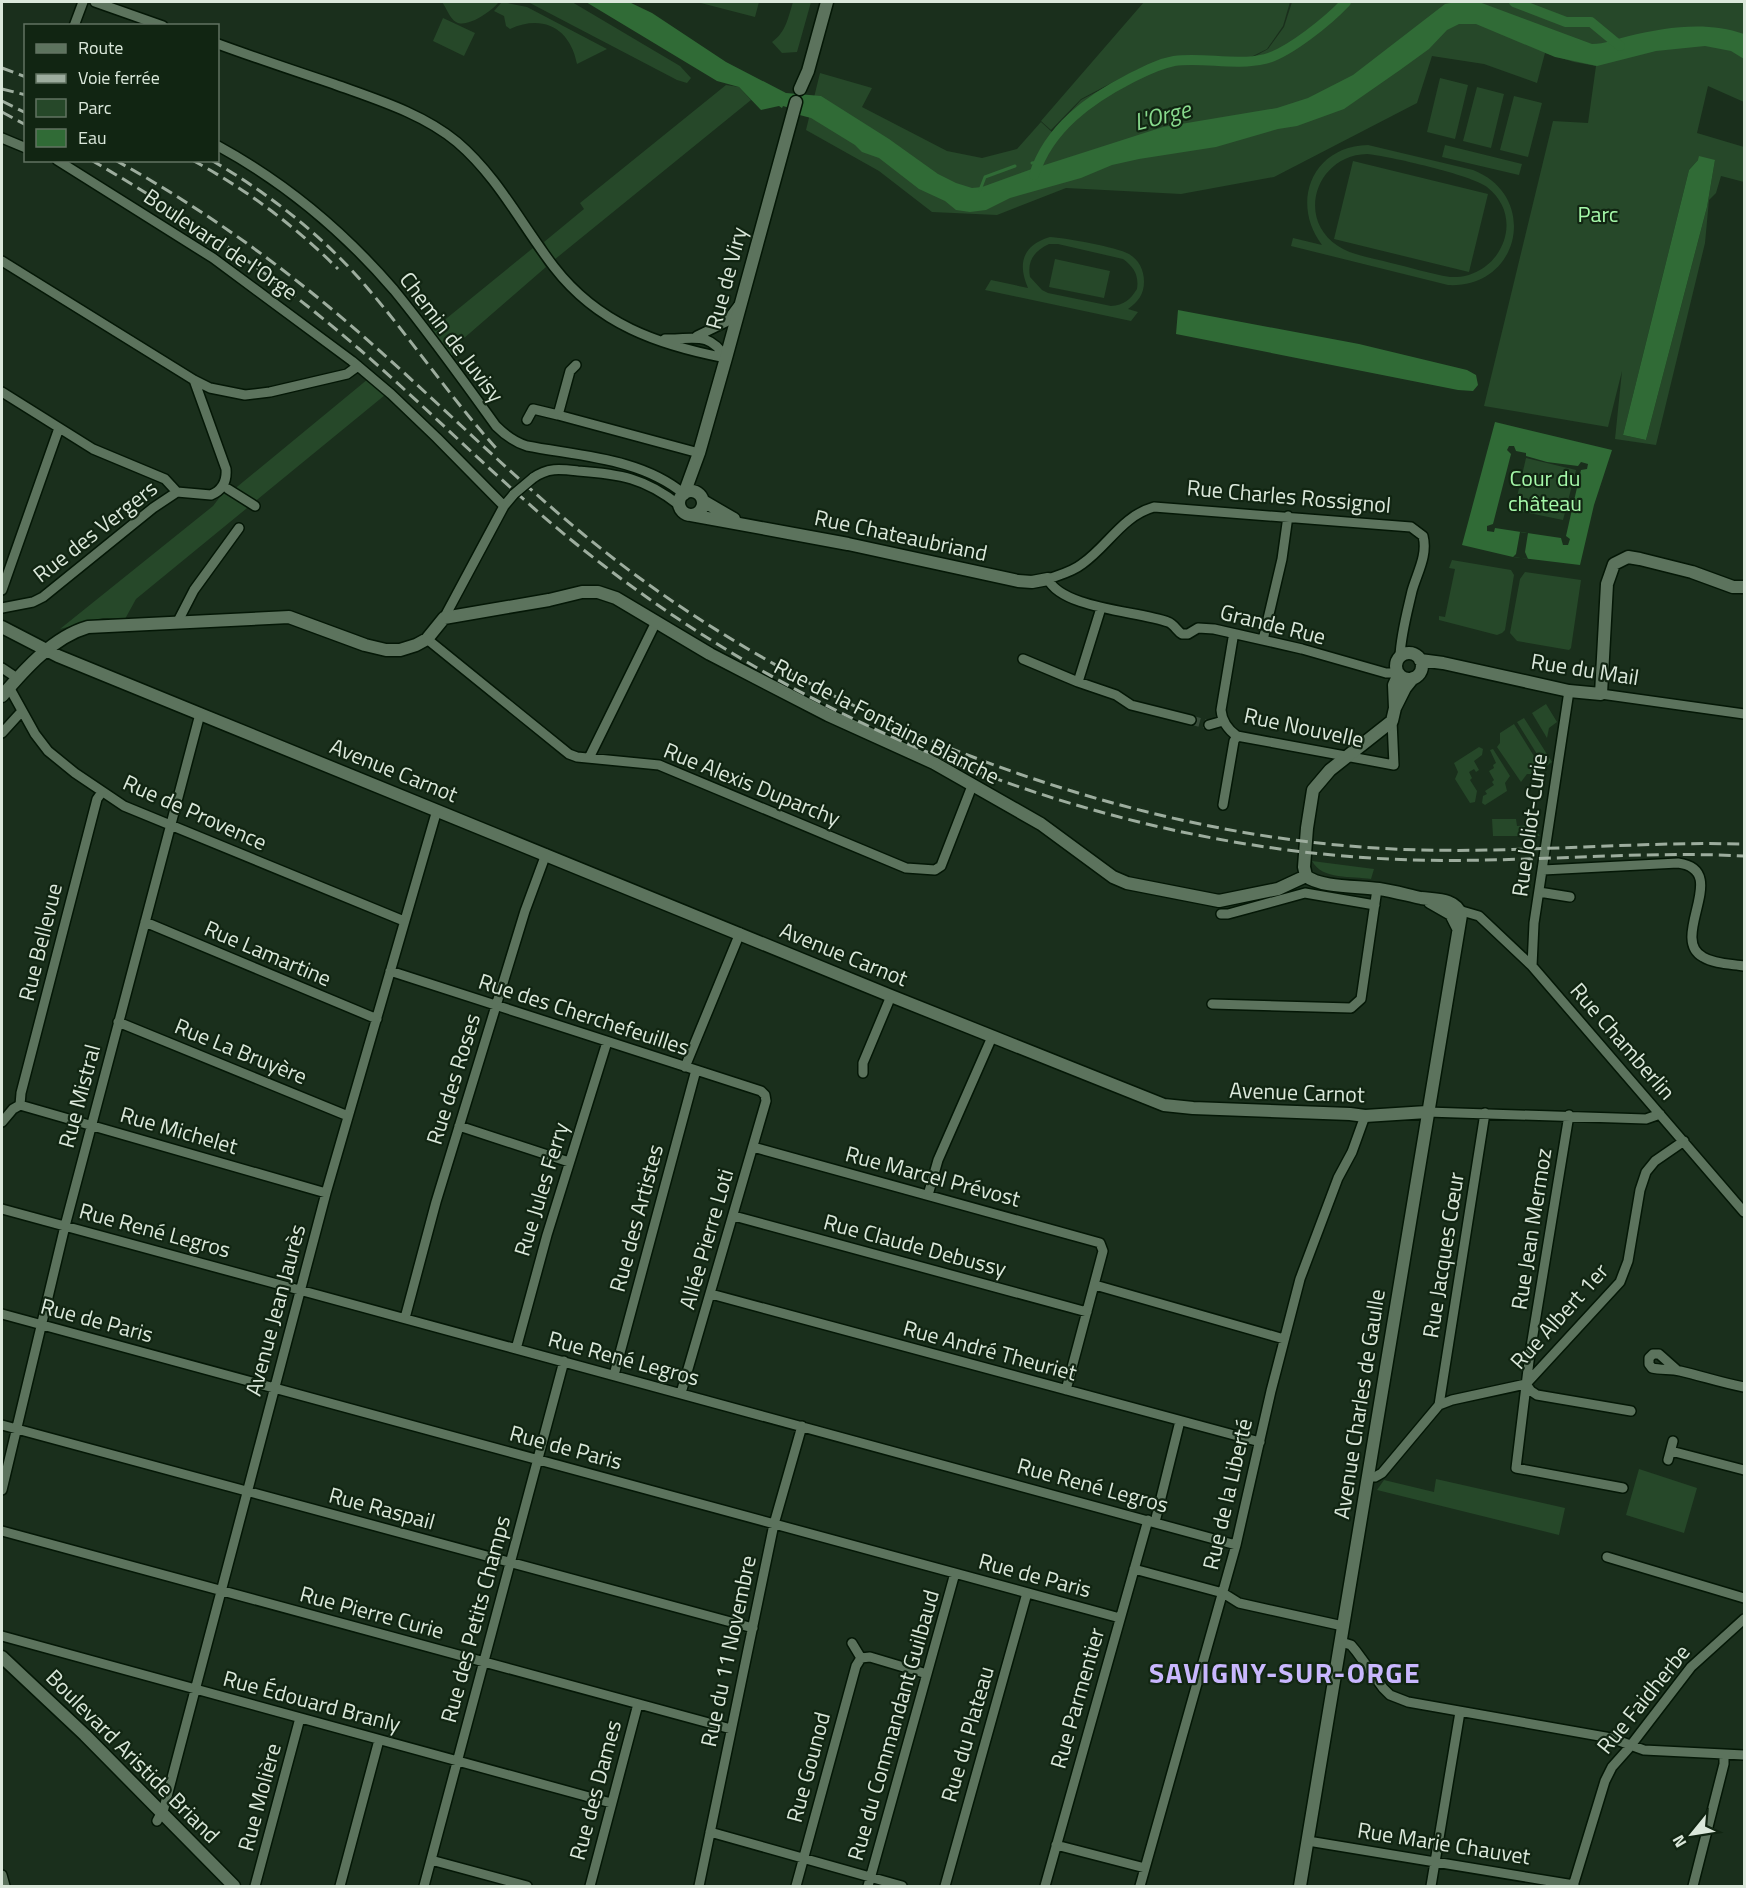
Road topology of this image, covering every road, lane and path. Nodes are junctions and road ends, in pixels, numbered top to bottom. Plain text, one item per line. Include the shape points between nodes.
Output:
1 (83, 2) edge
2 (95, 2) edge
3 (819, 2) edge
4 (827, 2) edge
5 (137, 21) edge
6 (75, 24) edge
7 (153, 24) edge
8 (219, 44) edge
9 (800, 89) junction
10 (794, 108) joint
11 (2, 138) edge
12 (24, 147) edge
13 (219, 147) edge
14 (60, 162) edge
15 (2, 263) edge
16 (741, 302) junction
17 (693, 338) junction
18 (651, 339) junction
19 (726, 358) junction
20 (576, 365) dead end
21 (358, 366) junction
22 (194, 380) junction
23 (2, 392) edge
24 (558, 415) junction
25 (527, 420) dead end
26 (59, 428) junction
27 (699, 453) junction
28 (224, 490) junction
29 (177, 492) junction
30 (701, 498) junction
31 (682, 499) junction
32 (255, 506) dead end
33 (504, 506) junction
34 (691, 515) junction
35 (1288, 516) junction
36 (747, 524) junction
37 (239, 528) dead end
38 (1048, 579) junction
39 (1744, 587) edge
40 (2, 590) edge
41 (2, 608) edge
42 (1101, 608) junction
43 (444, 618) junction
44 (656, 622) junction
45 (177, 624) junction
46 (2, 627) edge
47 (1233, 638) dead end
48 (427, 639) junction
49 (1263, 640) junction
50 (47, 650) junction
51 (1400, 656) junction
52 (1023, 659) dead end
53 (1420, 660) junction
54 (2, 668) edge
55 (1398, 674) junction
56 (1413, 678) junction
57 (1078, 682) junction
58 (9, 687) edge
59 (1569, 691) junction
60 (1601, 694) junction
61 (1395, 708) junction
62 (22, 711) junction
63 (200, 714) junction
64 (1744, 714) edge
65 (1191, 720) tunnel mouth
66 (1224, 721) junction
67 (1392, 721) junction
68 (1209, 725) tunnel mouth
69 (2, 733) edge
70 (1237, 736) junction
71 (1347, 756) junction
72 (589, 758) junction
73 (972, 786) junction
74 (102, 792) junction
75 (1222, 805) dead end
76 (436, 810) junction
77 (170, 825) junction
78 (546, 854) junction
79 (1543, 870) junction
80 (1306, 876) junction
81 (1377, 889) junction
82 (1539, 892) junction
83 (1570, 897) dead end
84 (1424, 898) junction
85 (1375, 905) junction
86 (1455, 911) junction
87 (1221, 914) dead end
88 (405, 921) junction
89 (145, 922) junction
90 (740, 933) junction
91 (1532, 966) junction
92 (1744, 966) edge
93 (390, 971) junction
94 (891, 996) junction
95 (1212, 1004) dead end
96 (496, 1005) junction
97 (377, 1019) junction
98 (118, 1022) junction
99 (992, 1037) junction
100 (607, 1042) junction
101 (685, 1067) junction
102 (696, 1070) junction
103 (862, 1073) dead end
104 (765, 1095) joint
105 (20, 1105) junction
106 (1427, 1112) junction
107 (1485, 1113) junction
108 (1660, 1114) junction
109 (1569, 1115) junction
110 (348, 1116) junction
111 (1365, 1116) junction
112 (2, 1122) edge
113 (92, 1125) junction
114 (459, 1126) junction
115 (1684, 1141) junction
116 (753, 1147) junction
117 (569, 1162) junction
118 (327, 1193) junction
119 (928, 1196) junction
120 (2, 1209) edge
121 (1744, 1212) edge
122 (734, 1216) junction
123 (65, 1226) junction
124 (1095, 1285) junction
125 (301, 1290) junction
126 (711, 1294) junction
127 (1087, 1312) junction
128 (2, 1314) edge
129 (405, 1318) junction
130 (41, 1325) junction
131 (1284, 1339) junction
132 (516, 1349) junction
133 (564, 1361) junction
134 (1677, 1370) dead end
135 (614, 1375) junction
136 (1526, 1384) junction
137 (1744, 1386) edge
138 (275, 1388) junction
139 (1066, 1390) junction
140 (681, 1393) junction
141 (1439, 1405) junction
142 (1631, 1411) dead end
143 (1180, 1421) junction
144 (2, 1425) edge
145 (802, 1426) junction
146 (16, 1429) junction
147 (1260, 1442) junction
148 (1671, 1451) dead end
149 (538, 1460) junction
150 (1744, 1470) edge
151 (1368, 1477) junction
152 (1623, 1488) dead end
153 (2, 1490) edge
154 (248, 1492) junction
155 (1151, 1521) junction
156 (774, 1524) junction
157 (2, 1531) edge
158 (1236, 1545) junction
159 (1606, 1557) dead end
160 (511, 1563) junction
161 (1134, 1569) junction
162 (955, 1573) junction
163 (221, 1591) junction
164 (1027, 1593) junction
165 (1223, 1593) junction
166 (1744, 1598) edge
167 (1120, 1618) junction
168 (1744, 1619) edge
169 (1343, 1626) junction
170 (753, 1628) junction
171 (2, 1636) edge
172 (1341, 1642) junction
173 (852, 1643) dead end
174 (2, 1657) edge
175 (861, 1658) junction
176 (484, 1663) junction
177 (2, 1667) edge
178 (927, 1674) junction
179 (195, 1689) junction
180 (638, 1704) junction
181 (1460, 1712) junction
182 (300, 1718) junction
183 (731, 1729) junction
184 (379, 1740) junction
185 (1630, 1746) junction
186 (1724, 1754) junction
187 (1744, 1755) edge
188 (458, 1761) junction
189 (612, 1803) junction
190 (159, 1817) junction
191 (710, 1832) junction
192 (1308, 1841) junction
193 (1056, 1845) junction
194 (803, 1858) junction
195 (431, 1860) junction
196 (1435, 1862) junction
197 (1145, 1868) junction
198 (2, 1875) edge
199 (869, 1882) edge
200 (524, 1886) edge
201 (1573, 1886) edge
202 (5, 1887) edge
203 (223, 1887) edge
204 (234, 1887) edge
205 (255, 1887) edge
206 (340, 1887) edge
207 (424, 1887) edge
208 (590, 1887) edge
209 (699, 1887) edge
210 (796, 1887) edge
211 (902, 1887) edge
212 (945, 1887) edge
213 (1045, 1887) edge
214 (1140, 1887) edge
215 (1300, 1887) edge
216 (1431, 1887) edge
217 (1693, 1887) edge

1 - 6 street
2 - 5 street
3 - 9 street via 804,56
4 - 9 street
5 - 7 street
8 - 18 street via 392,105 456,141 506,195 553,266 581,297 609,318
9 - 10 street
10 - 16 street, Rue de Viry
11 - 12 street
13 - 31 street, Chemin de Juvisy via 280,186 361,255 416,318 504,434 527,446 639,469 668,482
14 - 21 street, Boulevard de l'Orge via 213,258
15 - 22 street
16 - 17 street via 726,322
16 - 19 street, Rue de Viry
17 - 18 street
17 - 19 street via 711,341
18 - 19 street
19 - 27 street, Rue de Viry
20 - 24 street via 570,371
21 - 22 street via 347,374 245,395 217,391
21 - 33 street, Boulevard de l'Orge via 423,424
22 - 28 street via 226,469
23 - 26 street
24 - 25 street via 533,409
24 - 27 street
26 - 29 street via 93,449 165,479
26 - 40 street
27 - 30 street, Rue de Viry via 697,481
27 - 31 street, Rue de Viry
28 - 29 street via 211,495
28 - 32 street
29 - 41 street, Rue des Vergers via 43,597
30 - 31 street via 691,492
30 - 34 street via 700,511
30 - 36 street, Rue Chateaubriand via 725,516
31 - 33 street, bridge via 624,475 553,469 533,478
31 - 34 street via 685,513
33 - 43 street
34 - 36 street, Rue Chateaubriand
35 - 38 street, Rue Charles Rossignol via 1154,507 1136,514 1083,564
35 - 49 street
35 - 51 street, Rue Charles Rossignol via 1407,526 1421,533 1425,549 1405,621
36 - 38 street, Rue Chateaubriand via 1018,581
37 - 45 street via 195,590
38 - 42 street, Grande Rue via 1055,591
39 - 60 street via 1640,559 1628,557 1614,564 1607,584
42 - 49 street, Grande Rue via 1169,622 1182,634 1208,628
42 - 57 street
43 - 44 street, Rue de la Fontaine Blanche via 590,591 607,594
43 - 48 street
44 - 72 street
44 - 73 street, Rue de la Fontaine Blanche via 818,711 934,763
45 - 48 street via 289,618 386,650 400,650
45 - 50 street via 88,627 71,633
46 - 50 street, Avenue Carnot
47 - 66 street, Rue Nouvelle via 1221,710
48 - 72 street, Rue Alexis Duparchy via 569,754
49 - 55 street, Grande Rue
50 - 58 street
50 - 63 street, Avenue Carnot
51 - 53 street via 1411,653
51 - 55 street, Rue Charles Rossignol via 1396,664
52 - 57 street
53 - 56 street, Rue Charles Rossignol via 1420,673
53 - 59 street, Rue du Mail
54 - 58 street
55 - 56 street via 1405,679
55 - 61 street, Rue Charles Rossignol via 1394,685
56 - 61 street, Rue Charles Rossignol
57 - 65 street via 1116,694 1131,705
58 - 62 street, Rue de Provence
59 - 60 street, Rue du Mail
59 - 79 street, Rue Joliot-Curie
60 - 64 street, Rue du Mail
61 - 67 street, Rue Charles Rossignol
62 - 69 street
62 - 74 street, Rue de Provence via 48,751
63 - 76 street, Avenue Carnot
63 - 77 street, Rue Mistral
66 - 68 street
66 - 70 street, Rue Nouvelle
67 - 71 street
67 - 71 street, Rue Nouvelle via 1394,765
70 - 71 street, Rue Nouvelle
70 - 75 street
71 - 80 street via 1313,789
72 - 73 street, Rue Alexis Duparchy via 659,765 906,868 932,870 943,862
73 - 80 street, Rue de la Fontaine Blanche via 1041,824 1120,881 1133,885 1219,901 1278,889
74 - 77 street, Rue de Provence
74 - 105 street, Rue Bellevue via 96,802
76 - 78 street, Avenue Carnot
76 - 88 street, Avenue Jean Jaurès
77 - 88 street, Rue de Provence
77 - 89 street, Rue Mistral
78 - 90 street, Avenue Carnot
78 - 96 street, Rue des Roses
79 - 82 street, Rue Joliot-Curie
79 - 92 street via 1690,866 1701,883 1692,938 1695,949 1707,959
80 - 81 street via 1330,884
81 - 84 street
81 - 85 street
82 - 83 street
82 - 91 street, Rue Joliot-Curie
84 - 86 street
84 - 86 street via 1449,902
85 - 87 street via 1305,893
85 - 95 street via 1361,999 1356,1005 1351,1008
86 - 91 street, Rue Chamberlin via 1479,916
86 - 106 street, Avenue Charles de Gaulle via 1461,915
88 - 93 street, Avenue Jean Jaurès
89 - 97 street, Rue Lamartine
89 - 98 street, Rue Mistral
90 - 94 street, Avenue Carnot
90 - 101 street
91 - 108 street, Rue Chamberlin
93 - 96 street, Rue des Cherchefeuilles
93 - 97 street, Avenue Jean Jaurès
94 - 99 street, Avenue Carnot
94 - 103 street via 862,1063
96 - 100 street, Rue des Cherchefeuilles
96 - 114 street, Rue des Roses
97 - 110 street, Avenue Jean Jaurès
98 - 110 street, Rue La Bruyère
98 - 113 street, Rue Mistral
99 - 111 street, Avenue Carnot via 1164,1104
99 - 119 street via 938,1160
100 - 101 street, Rue des Cherchefeuilles
100 - 117 street, Rue Jules Ferry
101 - 102 street, Rue des Cherchefeuilles
102 - 104 street, Rue des Cherchefeuilles
102 - 135 street, Rue des Artistes
104 - 116 street, Allée Pierre Loti
105 - 112 street
105 - 113 street, Rue Michelet
106 - 107 street, Avenue Carnot
106 - 111 street, Avenue Carnot
106 - 151 street, Avenue Charles de Gaulle
107 - 109 street, Avenue Carnot
107 - 141 street, Rue Jacques Cœur
108 - 109 street, Avenue Carnot via 1647,1119
108 - 115 street, Rue Chamberlin
109 - 136 street, Rue Jean Mermoz
110 - 118 street, Avenue Jean Jaurès
111 - 131 street, Rue de la Liberté via 1314,1239
113 - 118 street, Rue Michelet
113 - 123 street, Rue Mistral
114 - 117 street
114 - 129 street, Rue des Roses
115 - 121 street, Rue Chamberlin
115 - 136 street, Rue Albert 1er via 1646,1172 1620,1282
116 - 119 street, Rue Marcel Prévost
116 - 122 street, Allée Pierre Loti
117 - 132 street, Rue Jules Ferry
118 - 125 street, Avenue Jean Jaurès
119 - 124 street, Rue Marcel Prévost via 1097,1241 1103,1251
120 - 123 street, Rue René Legros
122 - 126 street, Allée Pierre Loti
122 - 127 street, Rue Claude Debussy
123 - 125 street, Rue René Legros
123 - 130 street, Rue Mistral
124 - 127 street
124 - 131 street
125 - 129 street, Rue René Legros
125 - 138 street, Avenue Jean Jaurès
126 - 139 street, Rue André Theuriet
126 - 140 street, Allée Pierre Loti
127 - 139 street
128 - 130 street, Rue de Paris
129 - 132 street, Rue René Legros
130 - 138 street, Rue de Paris
130 - 146 street, Rue Mistral
131 - 147 street, Rue de la Liberté
132 - 133 street, Rue René Legros
133 - 135 street, Rue René Legros
133 - 149 street, Rue des Petits Champs
134 - 137 street
135 - 140 street, Rue René Legros
136 - 141 street, Rue Albert 1er
136 - 142 street via 1537,1395
136 - 152 street, Rue Jean Mermoz via 1516,1467
138 - 149 street, Rue de Paris
138 - 154 street, Avenue Jean Jaurès
139 - 143 street, Rue André Theuriet
140 - 145 street, Rue René Legros
141 - 151 street via 1382,1473
143 - 147 street, Rue André Theuriet
143 - 155 street, Rue Parmentier
144 - 146 street, Rue Raspail
145 - 155 street, Rue René Legros
145 - 156 street, Rue du 11 Novembre
146 - 153 street, Rue Mistral
146 - 154 street, Rue Raspail
147 - 158 street, Rue de la Liberté
148 - 150 street
149 - 156 street, Rue de Paris
149 - 160 street, Rue des Petits Champs
151 - 169 street, Avenue Charles de Gaulle
154 - 160 street, Rue Raspail
154 - 163 street, Avenue Jean Jaurès
155 - 158 street, Rue René Legros
155 - 161 street, Rue Parmentier
156 - 162 street, Rue de Paris
156 - 170 street, Rue du 11 Novembre
157 - 163 street, Rue Pierre Curie
158 - 165 street, Rue de la Liberté
159 - 166 street
160 - 170 street, Rue Raspail
160 - 176 street, Rue des Petits Champs
161 - 165 street
161 - 167 street, Rue Parmentier
162 - 164 street, Rue de Paris
162 - 178 street, Rue du Commandant Guilbaud
163 - 176 street, Rue Pierre Curie
163 - 179 street, Avenue Jean Jaurès
164 - 167 street, Rue de Paris
164 - 212 street, Rue du Plateau
165 - 169 street via 1239,1603
165 - 197 street, Rue de la Liberté
167 - 193 street, Rue Parmentier
168 - 185 street, Rue Faidherbe via 1691,1666
169 - 172 street, Avenue Charles de Gaulle
170 - 183 street, Rue du 11 Novembre
171 - 179 street, Rue Édouard Branly
172 - 181 street via 1356,1651 1390,1695
172 - 192 street, Avenue Charles de Gaulle
173 - 175 street
174 - 190 street, Boulevard Aristide Briand via 85,1735
175 - 178 street via 870,1657
175 - 194 street, Rue Gounod
176 - 180 street, Rue Pierre Curie
176 - 188 street, Rue des Petits Champs
177 - 190 street, Boulevard Aristide Briand
178 - 199 street, Rue du Commandant Guilbaud
179 - 182 street, Rue Édouard Branly
179 - 190 street, Avenue Jean Jaurès
180 - 183 street, Rue Pierre Curie
180 - 189 street, Rue des Dames
181 - 185 street via 1611,1738
181 - 196 street
182 - 184 street, Rue Édouard Branly
182 - 205 street, Rue Molière
183 - 191 street, Rue du 11 Novembre
184 - 188 street, Rue Édouard Branly
184 - 206 street
185 - 186 street
185 - 201 street, Rue Faidherbe via 1608,1773
186 - 187 street
186 - 217 street
188 - 189 street, Rue Édouard Branly
188 - 195 street, Rue des Petits Champs
189 - 208 street, Rue des Dames
190 - 203 street, Boulevard Aristide Briand
190 - 204 street, Boulevard Aristide Briand
191 - 194 street
191 - 209 street, Rue du 11 Novembre
192 - 196 street, Rue Marie Chauvet
192 - 215 street, Avenue Charles de Gaulle
193 - 197 street
193 - 213 street, Rue Parmentier
194 - 199 street
194 - 210 street, Rue Gounod
195 - 200 street
195 - 207 street, Rue des Petits Champs
196 - 201 street, Rue Marie Chauvet
196 - 216 street
197 - 214 street, Rue de la Liberté
198 - 202 street
199 - 211 street

